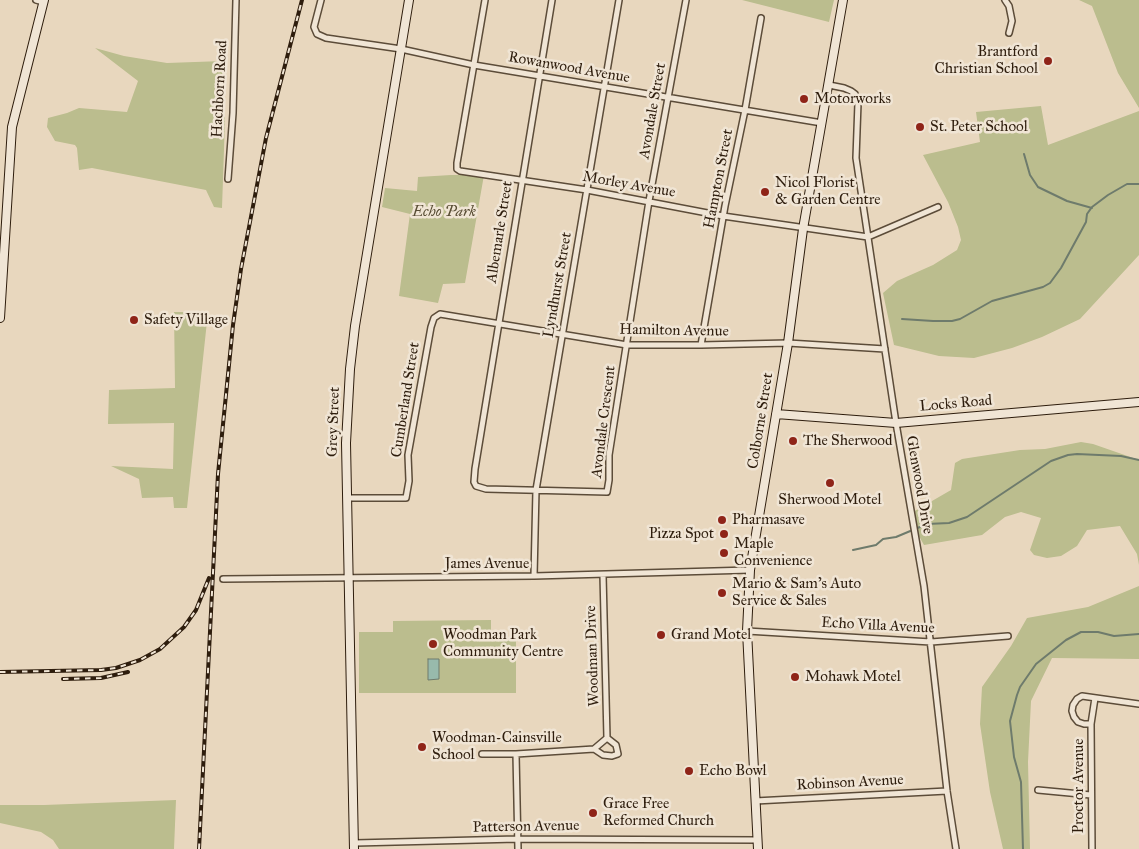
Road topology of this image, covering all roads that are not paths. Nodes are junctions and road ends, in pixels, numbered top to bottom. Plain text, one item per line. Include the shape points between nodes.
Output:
1 (236, 0) edge
2 (321, 0) edge
3 (409, 0) edge
4 (485, 0) edge
5 (552, 0) edge
6 (619, 0) edge
7 (686, 0) edge
8 (843, 0) edge
9 (1005, 0) edge
10 (41, 1) edge
11 (761, 18) dead end
12 (1009, 33) dead end
13 (401, 48) junction
14 (474, 65) junction
15 (540, 75) junction
16 (828, 85) junction
17 (605, 86) junction
18 (667, 97) junction
19 (745, 110) junction
20 (822, 123) junction
21 (228, 179) dead end
22 (522, 179) junction
23 (587, 190) junction
24 (649, 201) junction
25 (938, 207) dead end
26 (723, 216) junction
27 (803, 229) junction
28 (868, 237) junction
29 (0, 302) edge
30 (442, 314) joint
31 (0, 318) edge
32 (498, 324) junction
33 (563, 334) junction
34 (788, 343) junction
35 (627, 345) junction
36 (701, 345) junction
37 (885, 349) junction
38 (1139, 402) edge
39 (776, 414) junction
40 (896, 423) junction
41 (536, 490) junction
42 (347, 498) junction
43 (750, 570) junction
44 (603, 575) junction
45 (534, 576) junction
46 (348, 578) junction
47 (223, 579) dead end
48 (747, 631) junction
49 (1008, 636) dead end
50 (931, 642) junction
51 (1095, 698) junction
52 (1139, 704) edge
53 (1091, 724) junction
54 (607, 738) junction
55 (594, 749) junction
56 (482, 754) dead end
57 (516, 754) junction
58 (1038, 790) dead end
59 (947, 791) junction
60 (1091, 795) junction
61 (755, 800) junction
62 (517, 839) junction
63 (757, 840) junction
64 (354, 846) edge
65 (518, 849) edge
66 (758, 849) edge
67 (956, 849) edge
68 (1092, 849) edge

1 - 21 street, Hachborn Road
2 - 13 street, Rowanwood Avenue via 314,23 317,34
3 - 13 street, Grey Street
4 - 14 street
5 - 15 street, Albemarle Street
6 - 17 street, Lyndhurst Street
7 - 18 street, Avondale Street
8 - 16 street, Colborne Street
9 - 12 street via 1012,21
10 - 29 street via 12,126
11 - 19 street, Hampton Street
13 - 14 street, Rowanwood Avenue
13 - 42 street, Grey Street via 352,343 347,412
14 - 15 street, Rowanwood Avenue
14 - 22 street, Morley Avenue via 457,170
15 - 17 street, Rowanwood Avenue
15 - 22 street, Albemarle Street
16 - 20 street, Colborne Street
16 - 28 street, Glenwood Drive via 851,91 858,103 856,158
17 - 18 street, Rowanwood Avenue
17 - 23 street, Lyndhurst Street
18 - 19 street, Rowanwood Avenue
18 - 24 street, Avondale Street
19 - 20 street, Rowanwood Avenue
19 - 26 street, Hampton Street
20 - 27 street, Colborne Street
22 - 23 street, Morley Avenue
22 - 32 street, Albemarle Street
23 - 24 street, Morley Avenue
23 - 33 street, Lyndhurst Street
24 - 26 street, Morley Avenue
24 - 35 street, Avondale Street
25 - 28 street
26 - 27 street, Morley Avenue
26 - 36 street, Hampton Street
27 - 28 street, Morley Avenue
27 - 34 street, Colborne Street
28 - 37 street, Glenwood Drive
29 - 31 street
30 - 32 street, Hamilton Avenue
30 - 42 street, Cumberland Street via 437,315 431,327 408,455 406,498
32 - 33 street, Hamilton Avenue
32 - 41 street, Albemarle Street via 474,482 479,488
33 - 35 street, Hamilton Avenue
33 - 41 street, Lyndhurst Street
34 - 36 street, Hamilton Avenue
34 - 37 street, Hamilton Avenue
34 - 39 street, Colborne Street
35 - 36 street, Hamilton Avenue
35 - 41 street, Avondale Crescent via 609,455 607,492
37 - 40 street, Glenwood Drive
38 - 40 street, Locks Road
39 - 40 street, Locks Road
39 - 43 street, Colborne Street
40 - 50 street, Glenwood Drive
41 - 45 street, Lyndhurst Street
42 - 46 street, Grey Street
43 - 44 street, James Avenue
43 - 48 street, Colborne Street
44 - 45 street, James Avenue
44 - 54 street, Woodman Drive
45 - 46 street, James Avenue
46 - 47 street, James Avenue
46 - 64 street, Grey Street
48 - 50 street, Echo Villa Avenue
48 - 61 street, Colborne Street
49 - 50 street, Echo Villa Avenue
50 - 59 street, Glenwood Drive
51 - 52 street, Proctor Avenue
51 - 53 street, Proctor Avenue
51 - 53 street, Proctor Avenue via 1082,696 1073,704 1072,711 1078,722
53 - 60 street, Proctor Avenue
54 - 55 street
54 - 55 street, Woodman Drive via 616,745 618,754 603,755
55 - 57 street, Woodman Drive
56 - 57 street, Woodman Drive
57 - 62 street
58 - 60 street
59 - 61 street, Robinson Avenue
59 - 67 street, Glenwood Drive
60 - 68 street, Proctor Avenue
61 - 63 street, Colborne Street
62 - 63 street, Patterson Avenue
62 - 64 street, Patterson Avenue
62 - 65 street
63 - 66 street, Colborne Street

